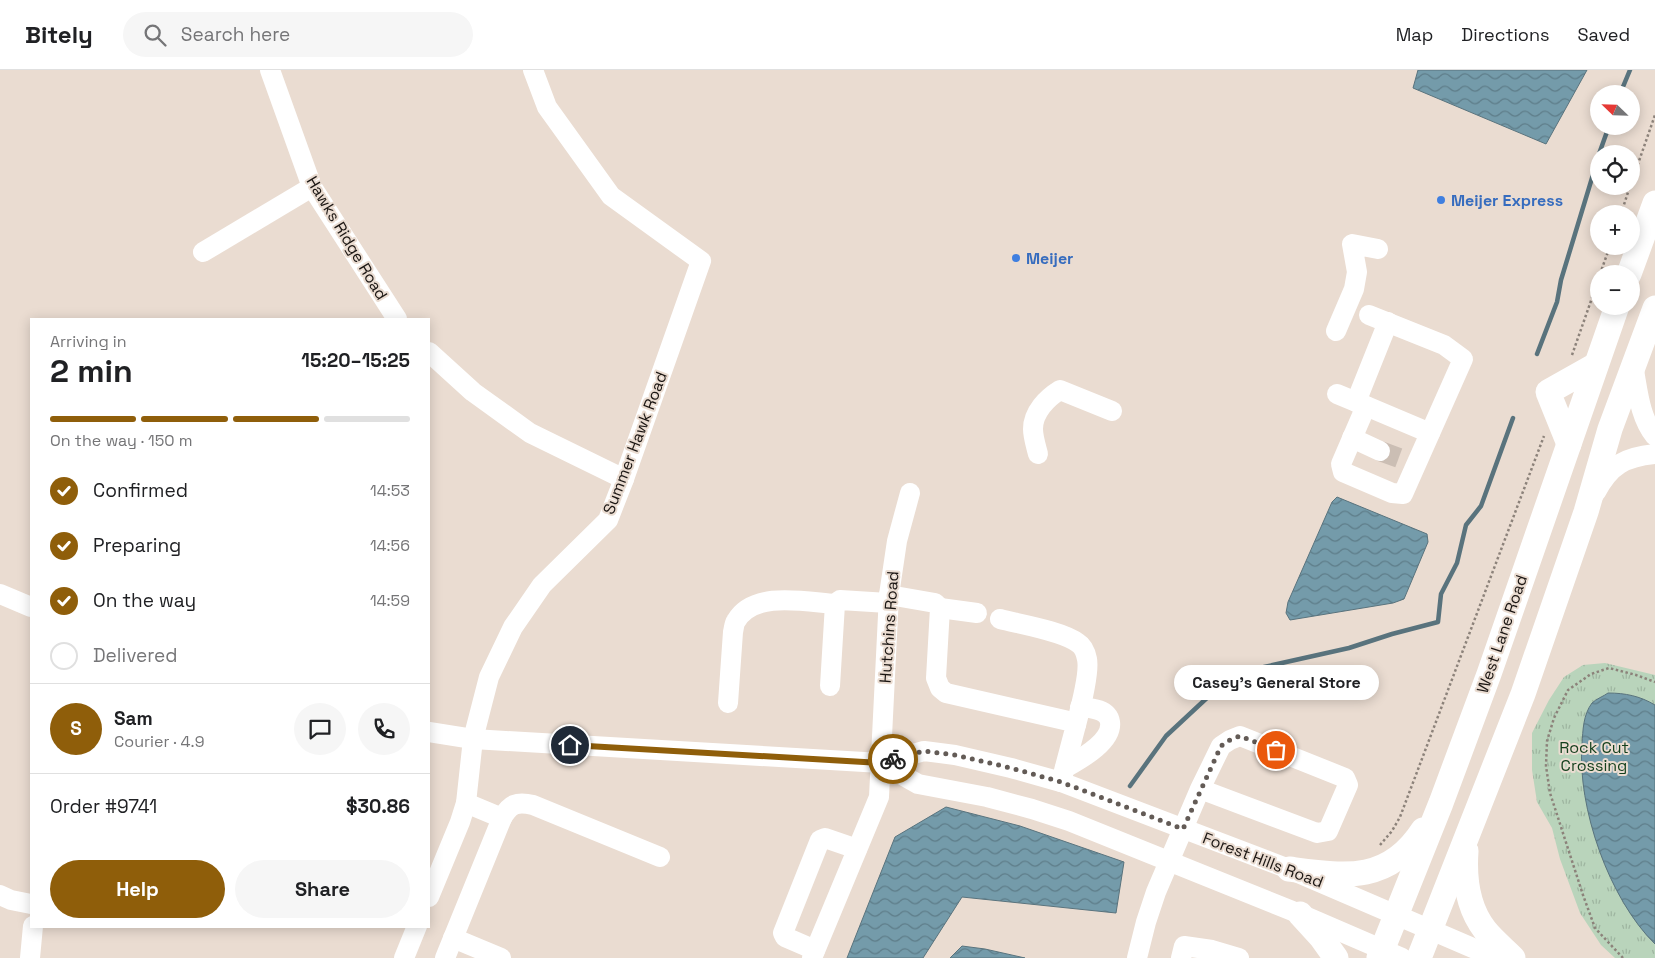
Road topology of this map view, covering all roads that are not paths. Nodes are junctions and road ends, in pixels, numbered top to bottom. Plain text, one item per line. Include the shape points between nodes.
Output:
1 (270, 70) edge
2 (532, 70) edge
3 (312, 187) junction
4 (1655, 203) edge
5 (1378, 249) dead end
6 (203, 252) dead end
7 (1632, 265) edge
8 (1655, 308) edge
9 (1369, 315) dead end
10 (1615, 315) edge
11 (396, 318) edge
12 (1388, 322) junction
13 (1336, 331) dead end
14 (430, 353) edge
15 (1596, 365) junction
16 (1633, 365) junction
17 (1337, 394) dead end
18 (1361, 404) junction
19 (1112, 412) dead end
20 (1430, 434) junction
21 (1655, 436) edge
22 (1352, 438) junction
23 (1569, 444) junction
24 (1380, 450) tunnel mouth
25 (1038, 454) dead end
26 (1655, 454) edge
27 (624, 479) junction
28 (910, 493) dead end
29 (1586, 512) junction
30 (0, 594) edge
31 (888, 599) junction
32 (835, 604) junction
33 (30, 607) edge
34 (940, 608) junction
35 (977, 613) dead end
36 (1000, 619) dead end
37 (830, 686) dead end
38 (728, 703) dead end
39 (1078, 716) junction
40 (430, 732) edge
41 (473, 739) junction
42 (881, 763) junction
43 (1063, 775) junction
44 (1200, 789) junction
45 (466, 803) junction
46 (1441, 803) junction
47 (502, 818) junction
48 (1475, 818) junction
49 (1183, 829) junction
50 (857, 849) junction
51 (660, 857) dead end
52 (1169, 862) junction
53 (1289, 868) junction
54 (0, 895) edge
55 (430, 895) edge
56 (30, 904) edge
57 (1300, 914) junction
58 (1396, 915) junction
59 (33, 928) edge
60 (416, 928) edge
61 (1430, 930) junction
62 (453, 938) junction
63 (814, 954) edge
64 (1388, 955) edge
65 (30, 958) edge
66 (404, 958) edge
67 (445, 958) edge
68 (501, 958) edge
69 (1137, 958) edge
70 (1181, 958) edge
71 (1239, 958) edge
72 (1336, 958) edge
73 (1419, 958) edge
74 (1496, 958) edge
75 (1513, 958) edge

1 - 3 street, Hawks Ridge Road
2 - 27 street, Summer Hawk Road via 547,107 611,196 701,261
3 - 6 street
3 - 11 street, Hawks Ridge Road
4 - 7 main road
5 - 13 street via 1352,244 1357,272 1354,289
8 - 16 main road
9 - 12 street
10 - 15 main road, West Lane Road
12 - 18 street
12 - 20 street via 1444,345 1463,360
14 - 27 street via 473,392 530,434
15 - 23 main road, West Lane Road
15 - 23 main road via 1548,392
16 - 21 street via 1640,408
16 - 29 main road
17 - 18 street
18 - 20 street
18 - 22 street
19 - 25 street via 1060,390 1050,396 1037,416 1033,428
20 - 22 street via 1407,462 1402,494 1392,493 1342,472 1341,464
22 - 24 street
23 - 46 main road, West Lane Road
26 - 29 street via 1621,462 1605,476
27 - 41 street, Summer Hawk Road via 608,520 542,585 513,627 489,677
28 - 31 street, Hutchins Road via 897,541
29 - 48 main road via 1523,694
30 - 33 street
31 - 32 street via 840,600
31 - 34 street via 935,603
31 - 42 street, Hutchins Road
32 - 37 street
32 - 38 street via 785,600 757,603 745,610 736,621 733,632
34 - 35 street
34 - 39 street via 936,678 946,693 1073,722
36 - 39 street via 1061,634 1078,642 1088,661
39 - 43 street
39 - 43 street via 1095,709 1104,712 1110,720 1110,730 1104,740
40 - 41 street, Forest Hills Road
41 - 42 street, Forest Hills Road
41 - 45 street, Summer Hawk Road
42 - 43 street, Forest Hills Road via 924,751
42 - 50 street, Hutchins Road via 879,797
42 - 52 street, Forest Hills Road via 918,784 1032,809
43 - 49 street, Forest Hills Road
44 - 44 street via 1221,746 1240,736 1346,778 1348,785 1328,831 1317,833
44 - 49 street
45 - 47 street
45 - 55 street, Summer Hawk Road
46 - 53 main road via 1420,835 1404,854 1390,864 1345,874
46 - 58 main road, West Lane Road
47 - 51 street via 507,808 515,804 533,805
47 - 62 street
48 - 61 main road
48 - 75 main road via 1466,849 1468,894 1485,929
49 - 52 street
49 - 53 street, Forest Hills Road
50 - 63 street, Hutchins Road
50 - 63 street via 825,838 820,840 783,933
52 - 57 street, Forest Hills Road
52 - 69 street via 1146,922
53 - 58 street, Forest Hills Road
54 - 56 street
57 - 64 street, Forest Hills Road
57 - 72 main road
58 - 61 street, Forest Hills Road
58 - 64 main road, West Lane Road
59 - 65 street
60 - 66 street
61 - 73 main road
61 - 74 street, Forest Hills Road
62 - 67 street
62 - 68 street
70 - 71 street via 1184,946

